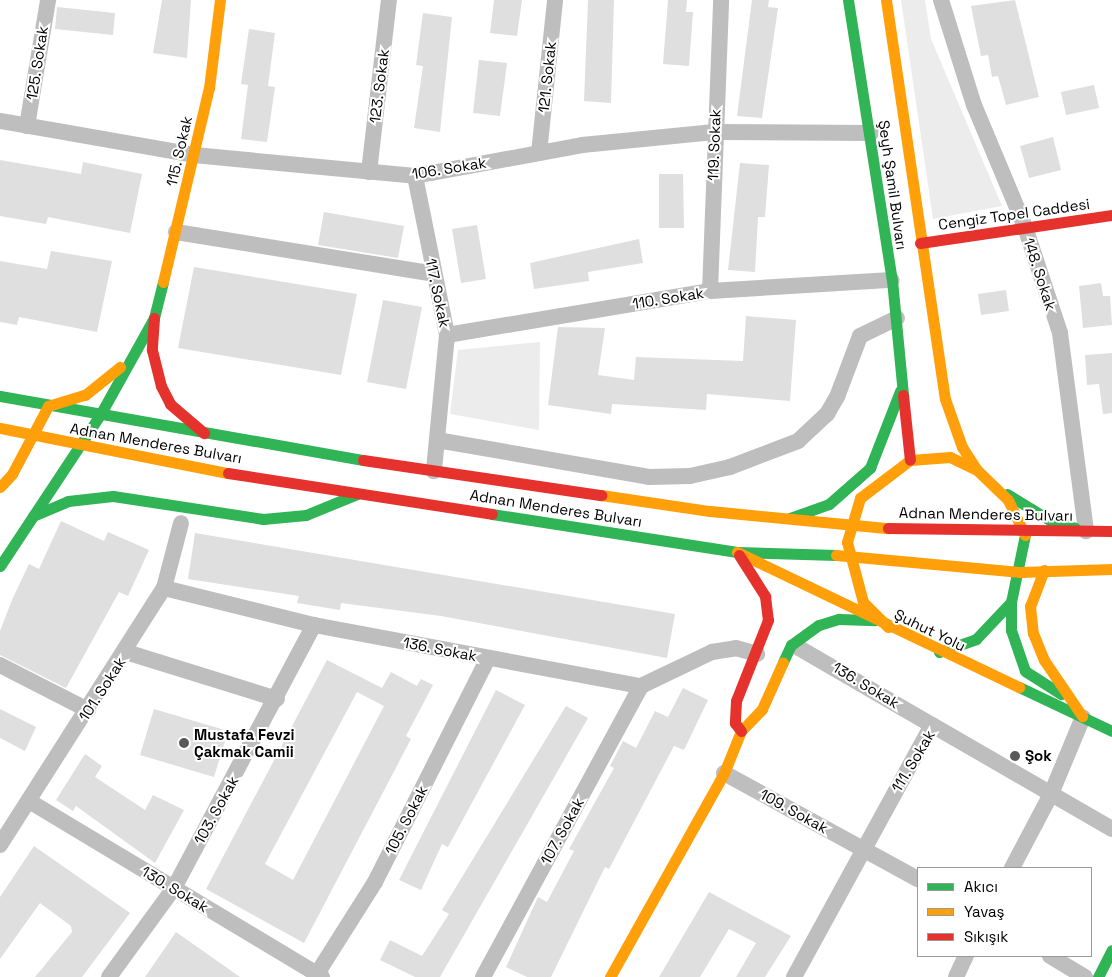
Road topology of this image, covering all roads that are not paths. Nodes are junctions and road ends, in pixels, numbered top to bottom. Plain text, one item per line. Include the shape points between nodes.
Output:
1 (48, 0) edge
2 (220, 0) edge
3 (388, 0) edge
4 (555, 0) edge
5 (721, 0) edge
6 (848, 0) edge
7 (886, 0) edge
8 (941, 0) edge
9 (0, 122) edge
10 (27, 126) junction
11 (714, 132) junction
12 (871, 133) junction
13 (539, 153) junction
14 (194, 155) junction
15 (368, 172) junction
16 (415, 176) junction
17 (1112, 215) edge
18 (1025, 227) junction
19 (176, 232) junction
20 (920, 243) junction
21 (434, 274) junction
22 (892, 280) junction
23 (710, 291) junction
24 (156, 312) junction
25 (897, 318) junction
26 (447, 336) junction
27 (904, 374) junction
28 (0, 396) edge
29 (945, 399) junction
30 (48, 406) junction
31 (100, 415) junction
32 (0, 428) edge
33 (29, 434) junction
34 (204, 434) junction
35 (437, 440) junction
36 (78, 445) junction
37 (950, 457) junction
38 (910, 460) junction
39 (977, 470) junction
40 (434, 471) junction
41 (0, 487) edge
42 (996, 487) junction
43 (357, 494) junction
44 (32, 516) junction
45 (790, 518) junction
46 (181, 523) dead end
47 (852, 524) junction
48 (1025, 531) junction
49 (1086, 531) junction
50 (1112, 531) edge
51 (737, 552) junction
52 (851, 556) junction
53 (0, 566) edge
54 (1112, 569) edge
55 (1044, 570) junction
56 (1021, 572) junction
57 (164, 588) junction
58 (1011, 602) junction
59 (874, 620) junction
60 (314, 625) junction
61 (888, 627) junction
62 (799, 648) dead end
63 (126, 652) junction
64 (940, 652) junction
65 (757, 654) junction
66 (488, 658) junction
67 (0, 665) edge
68 (641, 686) junction
69 (277, 699) junction
70 (1070, 701) junction
71 (88, 710) junction
72 (1083, 717) junction
73 (932, 725) junction
74 (741, 731) junction
75 (1112, 731) edge
76 (724, 773) junction
77 (1051, 794) junction
78 (29, 801) junction
79 (1112, 829) edge
80 (0, 844) edge
81 (864, 849) junction
82 (1013, 867) edge
83 (917, 878) edge
84 (174, 888) junction
85 (1112, 950) edge
86 (966, 957) edge
87 (1052, 957) edge
88 (318, 976) edge
89 (109, 977) edge
90 (483, 977) edge
91 (610, 977) edge
92 (794, 977) edge
93 (956, 977) edge
94 (1085, 977) edge
95 (1098, 977) edge

1 - 10 street, 125. Sokak
2 - 14 main road, 115. Sokak via 209,88
3 - 15 street, 123. Sokak
4 - 13 street, 121. Sokak
5 - 11 street, 119. Sokak
6 - 12 main road, Şeyh Şamil Bulvarı
7 - 20 main road, Şeyh Şamil Bulvarı
8 - 18 street, 148. Sokak via 974,105
9 - 10 street, 106. Sokak
10 - 14 street, 106. Sokak
11 - 12 street, 106. Sokak
11 - 13 street, 106. Sokak
11 - 23 street, 119. Sokak
12 - 22 main road, Şeyh Şamil Bulvarı
13 - 16 street, 106. Sokak
14 - 15 street, 106. Sokak
14 - 19 main road, 115. Sokak
15 - 16 street, 106. Sokak
16 - 21 street, 117. Sokak
17 - 18 main road, Cengiz Topel Caddesi
18 - 20 main road, Cengiz Topel Caddesi
18 - 49 street, 148. Sokak via 1060,333
19 - 21 street
19 - 24 main road, 115. Sokak
20 - 29 main road, Şeyh Şamil Bulvarı
21 - 26 street, 117. Sokak
22 - 23 street, 110. Sokak
22 - 25 main road, Şeyh Şamil Bulvarı
23 - 26 street, 110. Sokak
24 - 30 main road, 115. Sokak via 106,383 85,395
24 - 31 main road
24 - 34 main road via 152,350 161,386 170,404
25 - 27 main road, Şeyh Şamil Bulvarı
25 - 35 street via 860,336 837,397 826,414 798,441 730,467 690,476 649,477
26 - 35 street, 117. Sokak
27 - 38 main road, Şeyh Şamil Bulvarı
27 - 45 main road via 893,414 870,468 829,504
28 - 30 main road, Adnan Menderes Bulvarı
29 - 37 main road
29 - 39 main road via 962,447
30 - 31 main road, Adnan Menderes Bulvarı
30 - 33 main road
31 - 34 main road, Adnan Menderes Bulvarı
31 - 36 main road
32 - 33 main road, Adnan Menderes Bulvarı
33 - 36 main road, Adnan Menderes Bulvarı
33 - 41 main road via 12,474
34 - 40 main road, Adnan Menderes Bulvarı
35 - 40 street, 117. Sokak
36 - 43 main road, Adnan Menderes Bulvarı
36 - 44 main road
37 - 38 main road
37 - 39 main road
38 - 47 main road via 860,498
39 - 42 main road
40 - 45 main road, Adnan Menderes Bulvarı via 710,511
42 - 48 main road
42 - 49 main road via 1051,521
43 - 44 main road via 306,515 263,519 113,496 68,501
43 - 51 main road, Adnan Menderes Bulvarı
44 - 53 main road
45 - 47 main road, Adnan Menderes Bulvarı
46 - 57 street, 101. Sokak
47 - 48 main road, Adnan Menderes Bulvarı via 924,531
47 - 52 main road via 847,542
48 - 49 main road, Adnan Menderes Bulvarı
48 - 56 main road
49 - 50 main road, Adnan Menderes Bulvarı
51 - 52 main road, Adnan Menderes Bulvarı
51 - 59 main road, Şuhut Yolu
51 - 65 main road via 765,596 768,620
52 - 56 main road, Adnan Menderes Bulvarı
52 - 61 main road via 863,602
54 - 55 main road, Adnan Menderes Bulvarı
55 - 56 main road, Adnan Menderes Bulvarı
55 - 70 main road via 1030,606 1033,634
56 - 58 main road
57 - 60 street, 136. Sokak
57 - 63 street, 101. Sokak
58 - 64 main road via 976,639
58 - 70 main road via 1011,630 1025,671
59 - 61 main road, Şuhut Yolu
59 - 74 main road via 839,619 800,637 791,645 762,709
60 - 66 street, 136. Sokak
60 - 69 street, 103. Sokak
61 - 64 main road, Şuhut Yolu
62 - 73 street, 136. Sokak
63 - 69 street
63 - 71 street, 101. Sokak
64 - 72 main road, Şuhut Yolu
65 - 68 street via 736,648 712,652
65 - 74 main road via 736,701 736,723
66 - 68 street, 136. Sokak
66 - 88 street, 105. Sokak via 375,882
67 - 71 street
68 - 90 street, 107. Sokak
69 - 84 street, 103. Sokak
70 - 72 main road
71 - 78 street, 101. Sokak
72 - 75 main road, Şuhut Yolu
72 - 77 street
73 - 77 street, 111. Sokak
73 - 81 street, 111. Sokak
74 - 76 main road
76 - 81 street, 109. Sokak
76 - 91 main road
77 - 79 street, 111. Sokak
77 - 82 street
78 - 80 street, 101. Sokak
78 - 84 street, 130. Sokak
81 - 83 street, 109. Sokak
81 - 92 street, 111. Sokak
84 - 88 street, 130. Sokak
84 - 89 street, 103. Sokak
85 - 95 main road
86 - 93 street
87 - 94 street

